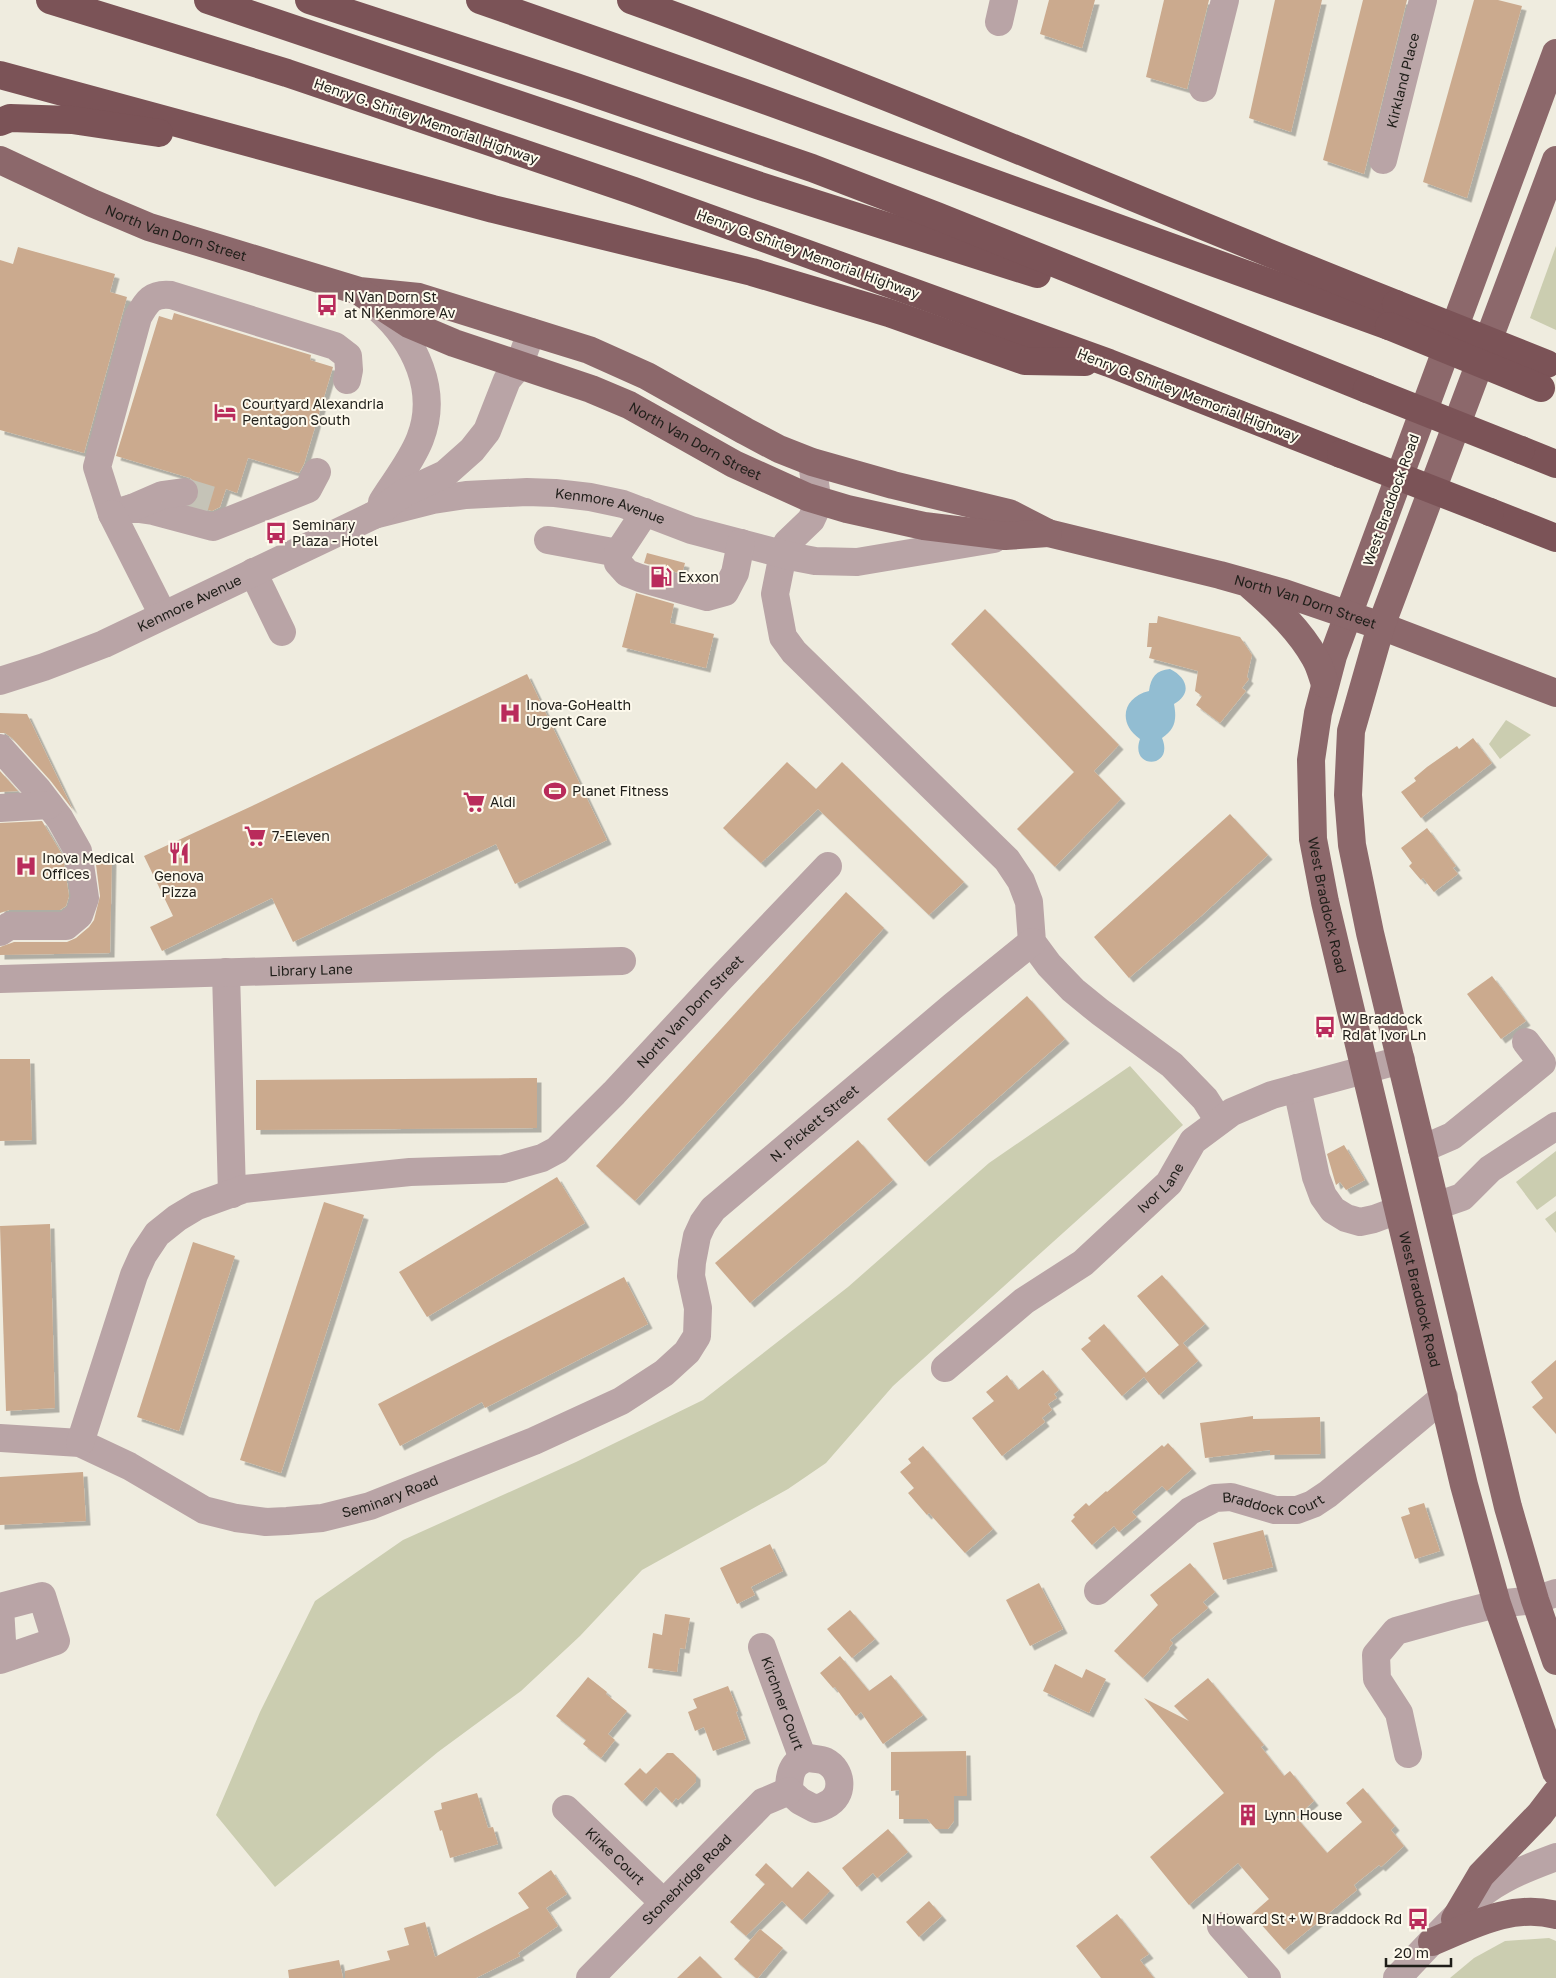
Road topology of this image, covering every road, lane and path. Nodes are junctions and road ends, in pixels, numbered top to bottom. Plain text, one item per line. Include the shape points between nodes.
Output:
1 (50, 0) edge
2 (208, 0) edge
3 (309, 0) edge
4 (480, 0) edge
5 (631, 0) edge
6 (1225, 0) edge
7 (1423, 0) edge
8 (1556, 53) edge
9 (0, 75) edge
10 (1203, 88) dead end
11 (5, 120) edge
12 (289, 153) junction
13 (0, 160) edge
14 (1383, 160) dead end
15 (1556, 160) edge
16 (359, 291) junction
17 (1392, 315) junction
18 (531, 332) junction
19 (1253, 343) junction
20 (1109, 363) junction
21 (520, 366) junction
22 (1550, 378) edge
23 (346, 380) dead end
24 (812, 462) junction
25 (1556, 464) edge
26 (317, 472) dead end
27 (184, 492) tunnel mouth
28 (433, 500) junction
29 (818, 500) junction
30 (122, 511) junction
31 (645, 512) junction
32 (374, 515) junction
33 (1048, 533) junction
34 (1556, 538) edge
35 (548, 540) dead end
36 (741, 543) junction
37 (618, 553) junction
38 (783, 554) junction
39 (253, 572) junction
40 (1248, 583) junction
41 (163, 615) junction
42 (1348, 615) junction
43 (1381, 626) junction
44 (282, 632) dead end
45 (0, 681) edge
46 (1325, 684) junction
47 (1556, 693) edge
48 (0, 748) edge
49 (49, 804) junction
50 (0, 808) edge
51 (828, 866) dead end
52 (3, 928) edge
53 (1032, 942) junction
54 (622, 961) dead end
55 (226, 972) junction
56 (0, 979) edge
57 (1526, 1042) dead end
58 (1401, 1060) junction
59 (1365, 1069) junction
60 (1297, 1088) junction
61 (1220, 1121) junction
62 (1556, 1126) edge
63 (1422, 1149) junction
64 (232, 1194) junction
65 (1436, 1206) junction
66 (1398, 1210) junction
67 (688, 1352) joint
68 (945, 1368) dead end
69 (1444, 1397) junction
70 (0, 1438) edge
71 (80, 1443) junction
72 (1098, 1590) dead end
73 (1545, 1596) edge
74 (1497, 1604) junction
75 (762, 1647) dead end
76 (1556, 1661) edge
77 (1408, 1754) dead end
78 (804, 1759) junction
79 (1556, 1772) edge
80 (789, 1791) junction
81 (1556, 1793) edge
82 (566, 1809) dead end
83 (1556, 1857) edge
84 (663, 1902) junction
85 (1556, 1915) edge
86 (1455, 1919) junction
87 (1221, 1926) dead end
88 (1432, 1942) junction
89 (590, 1978) edge
90 (1267, 1978) edge
91 (1397, 1978) edge

1 - 20 highway, Henry G. Shirley Memorial Highway via 287,73 625,188
2 - 19 highway via 760,186
3 - 19 highway via 812,168
4 - 17 highway
5 - 17 highway via 917,109 1160,210
6 - 10 street
7 - 14 street, Kirkland Place
8 - 42 main road, West Braddock Road
9 - 12 highway
11 - 12 highway via 72,120
12 - 20 highway via 493,210 752,272 890,313 1025,361
13 - 16 main road, North Van Dorn Street via 149,227
15 - 43 main road
16 - 18 main road, North Van Dorn Street via 420,297
16 - 21 main road, North Van Dorn Street via 409,324
16 - 32 street via 401,332 418,363 426,389 427,414 420,441
17 - 22 highway, bridge
18 - 21 street, Kenmore Avenue
18 - 24 main road, North Van Dorn Street via 619,362 745,431
19 - 25 highway, bridge
20 - 34 highway, Henry G. Shirley Memorial Highway, bridge
21 - 28 street, Kenmore Avenue via 523,387 517,410 502,441 487,463 468,480
21 - 29 main road, North Van Dorn Street via 592,388 734,464
21 - 32 street, Kenmore Avenue via 507,380 487,431 472,450 445,474 404,492
23 - 30 street via 348,356 335,346 171,295 160,294 152,298 138,317 98,431 97,467
24 - 29 street
24 - 33 main road, North Van Dorn Street via 1009,513
26 - 30 street via 308,489 230,511 214,528 153,511
27 - 30 street via 162,495
28 - 31 street, Kenmore Avenue via 466,495 555,492 623,504
28 - 32 street, Kenmore Avenue
29 - 33 main road, North Van Dorn Street via 924,526 1005,536
29 - 38 street via 811,520 787,543
30 - 41 street
31 - 36 street, Kenmore Avenue via 691,530
31 - 37 street
32 - 39 street, Kenmore Avenue
33 - 38 street, Kenmore Avenue via 965,543 857,562 815,561
33 - 40 main road, North Van Dorn Street
35 - 37 street
36 - 37 street via 735,573 725,592 707,597 627,573 618,563
36 - 38 street, Kenmore Avenue
38 - 53 street via 775,594 783,637 794,652 1007,860 1029,902
39 - 41 street, Kenmore Avenue
39 - 44 street
40 - 42 main road, North Van Dorn Street
40 - 46 main road via 1295,630 1316,659
41 - 45 street, Kenmore Avenue via 104,644
42 - 43 main road, North Van Dorn Street
42 - 46 main road, West Braddock Road
43 - 47 main road, North Van Dorn Street
43 - 58 main road via 1351,731 1348,795 1352,845
46 - 59 main road, West Braddock Road via 1311,760 1313,839
48 - 49 street
49 - 50 street
49 - 52 street via 78,851 85,898 79,916 66,926 45,917
51 - 64 street, North Van Dorn Street via 557,1150 503,1169 410,1172 244,1189
53 - 61 street via 1073,990 1172,1065 1205,1099
53 - 67 street, N. Pickett Street via 713,1208 697,1236 692,1262 691,1276 698,1308 697,1336
54 - 55 street, Library Lane
55 - 56 street, Library Lane
55 - 64 street
57 - 63 street via 1542,1064 1452,1136
58 - 59 street, Ivor Lane
58 - 63 main road
59 - 60 street, Ivor Lane
59 - 66 main road, West Braddock Road
60 - 61 street, Ivor Lane via 1250,1103
60 - 66 street via 1316,1177 1333,1210 1360,1222
61 - 68 street, Ivor Lane via 1194,1141 1169,1183 1083,1263 1024,1301
62 - 65 street via 1490,1169 1462,1197
63 - 65 main road
64 - 71 street via 197,1206 177,1218 157,1234 143,1255
65 - 73 main road via 1508,1507
66 - 69 main road, West Braddock Road
67 - 71 street, Seminary Road via 664,1373 620,1401 534,1441 370,1506 322,1518 266,1522 204,1510 130,1466
69 - 72 street, Braddock Court via 1313,1504 1297,1510 1274,1510 1231,1497 1215,1498 1190,1511
69 - 74 main road, West Braddock Road
70 - 71 street, Seminary Road
73 - 74 street
73 - 76 main road
74 - 77 street via 1396,1631 1376,1655 1377,1679 1399,1713
74 - 79 main road, West Braddock Road
75 - 78 street, Kirchner Court
78 - 80 street via 789,1775
78 - 80 street via 824,1760 836,1768 841,1781 838,1794 828,1805 815,1809
80 - 84 street, Stonebridge Road via 764,1802
81 - 86 main road via 1487,1869
82 - 84 street, Kirke Court
83 - 86 street via 1523,1870 1487,1890
84 - 89 street, Stonebridge Road
85 - 88 main road via 1538,1912 1506,1914
86 - 88 street
87 - 90 street
88 - 91 street

